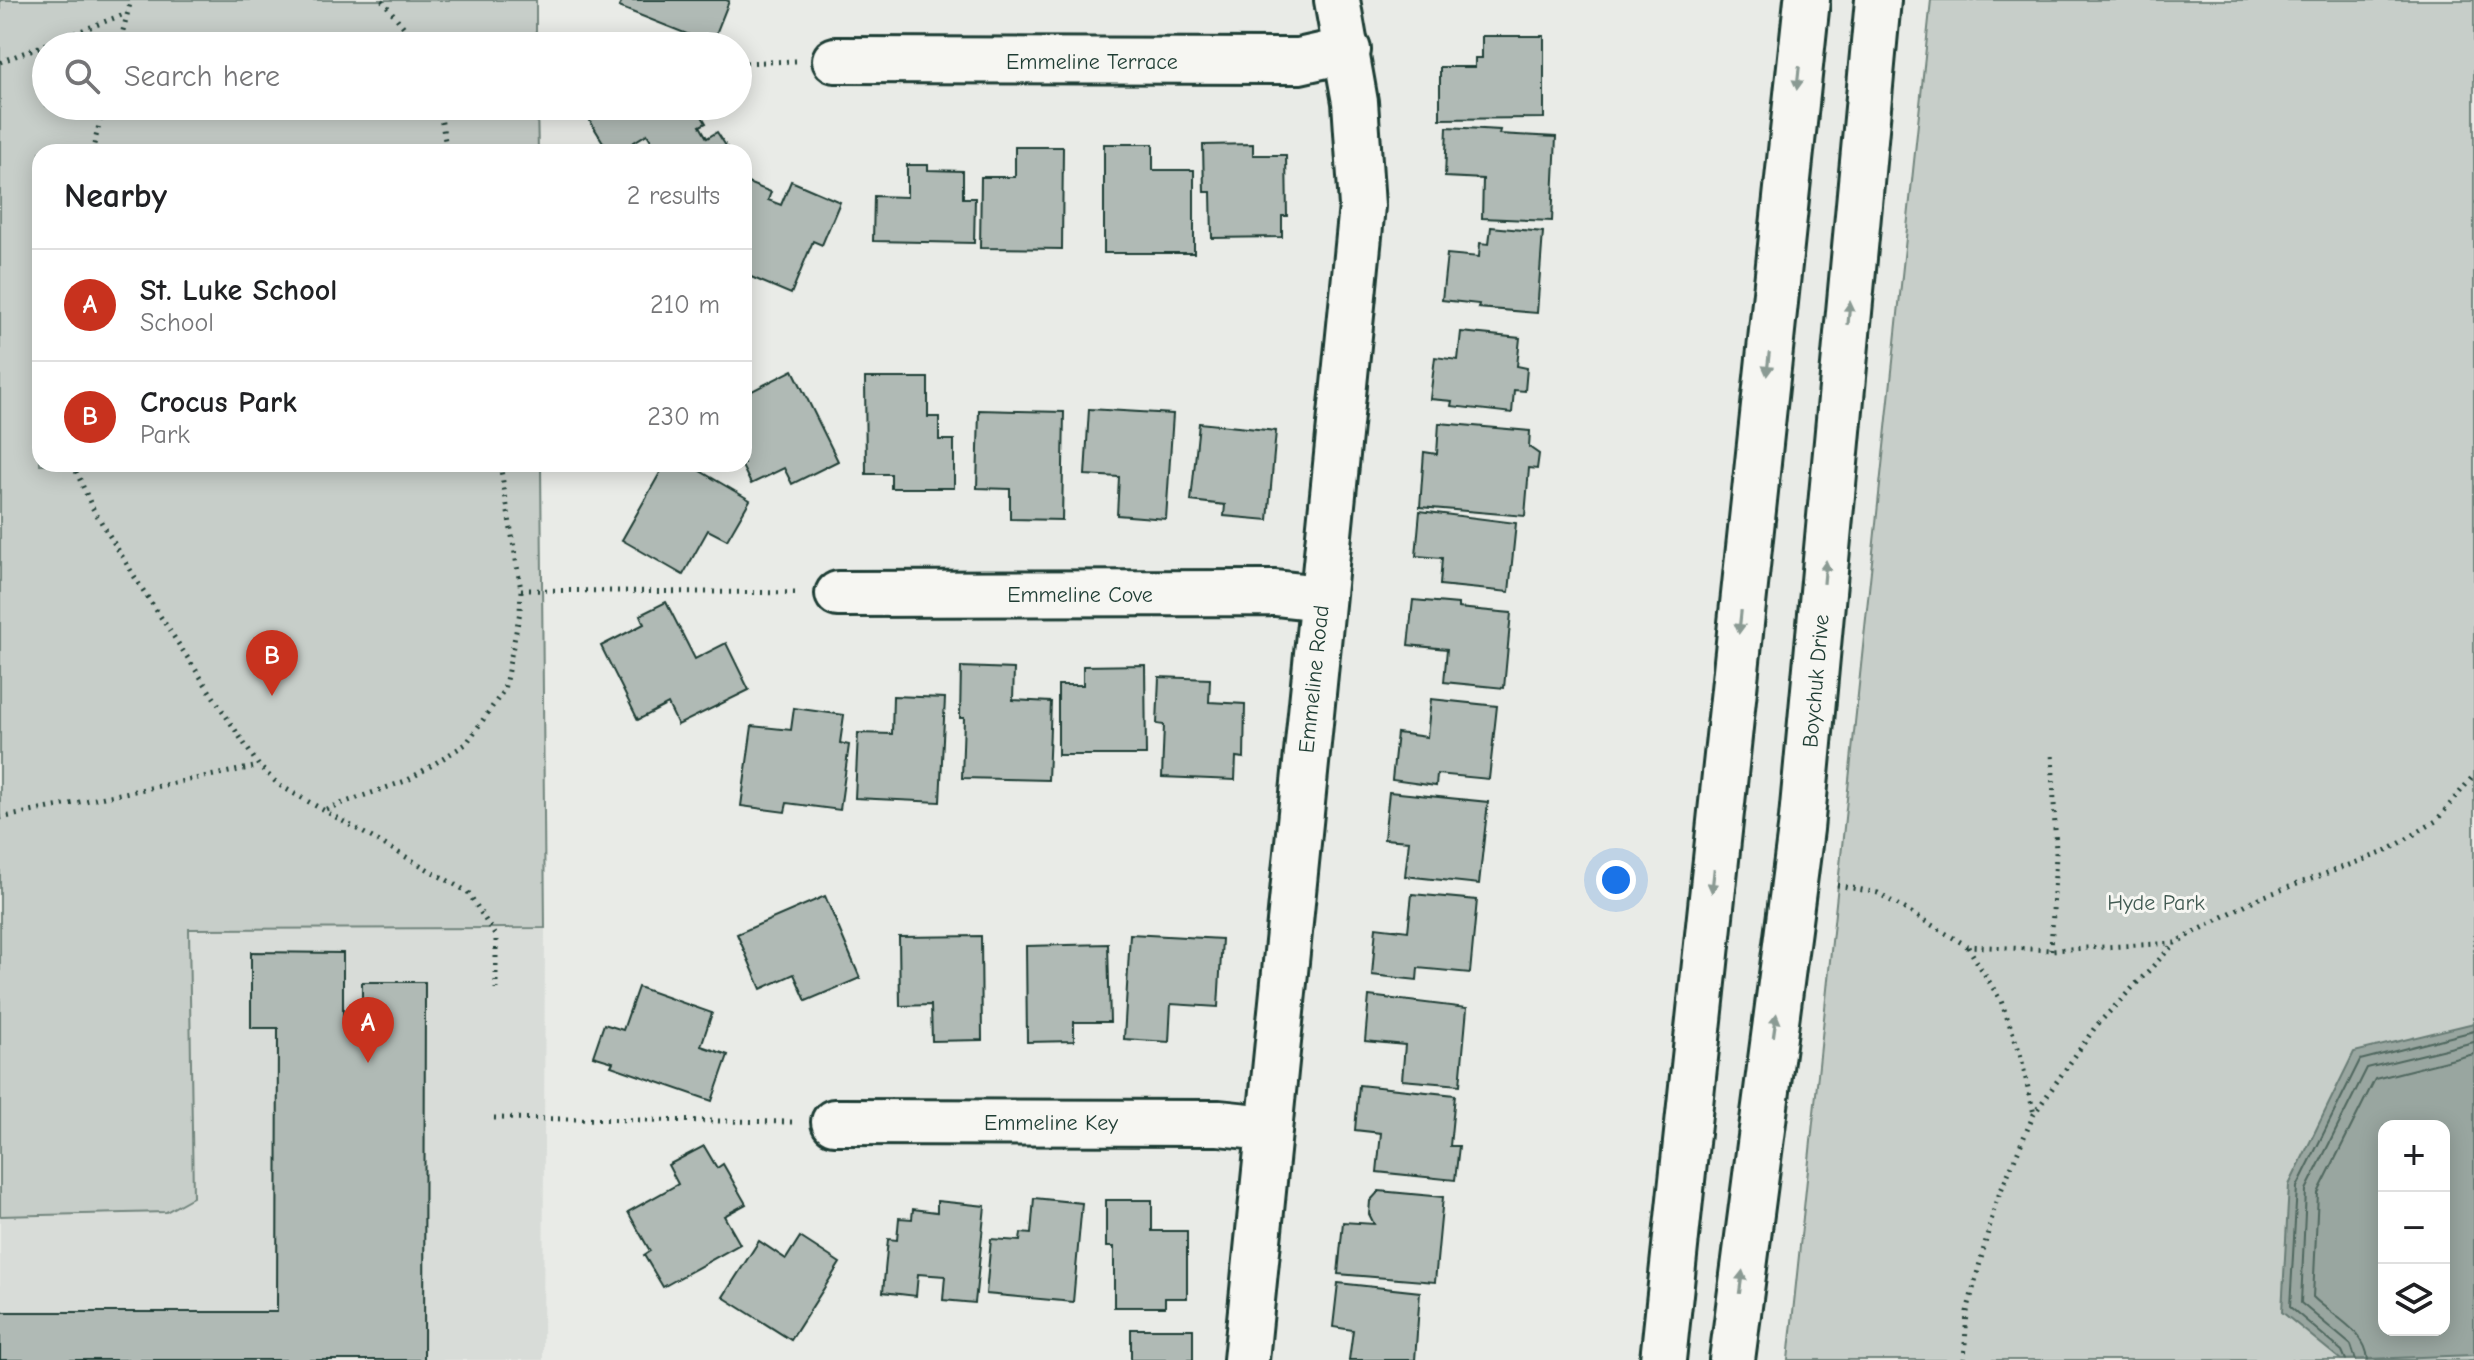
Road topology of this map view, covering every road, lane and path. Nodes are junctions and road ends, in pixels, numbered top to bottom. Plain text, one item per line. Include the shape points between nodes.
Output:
1 (131, 0) edge
2 (382, 0) edge
3 (1337, 0) edge
4 (1807, 0) edge
5 (1878, 0) edge
6 (127, 13) junction
7 (78, 32) edge
8 (122, 32) edge
9 (408, 32) edge
10 (32, 50) edge
11 (1348, 50) junction
12 (835, 60) dead end
13 (0, 62) edge
14 (752, 63) edge
15 (756, 63) dead end
16 (100, 120) edge
17 (441, 120) edge
18 (94, 144) edge
19 (446, 144) edge
20 (77, 472) edge
21 (501, 472) edge
22 (521, 590) junction
23 (757, 593) dead end
24 (838, 594) dead end
25 (1321, 598) junction
26 (2052, 751) dead end
27 (259, 766) junction
28 (2474, 775) edge
29 (325, 810) junction
30 (0, 818) edge
31 (1832, 884) dead end
32 (2175, 943) junction
33 (1967, 946) junction
34 (2051, 950) junction
35 (496, 989) dead end
36 (2034, 1114) junction
37 (494, 1118) dead end
38 (757, 1122) dead end
39 (834, 1122) dead end
40 (1267, 1128) junction
41 (1246, 1360) edge
42 (1663, 1360) edge
43 (1732, 1360) edge
44 (1964, 1360) edge

1 - 6 path
2 - 9 path
3 - 11 street, Emmeline Road
4 -> 42 street
43 -> 5 street, Boychuk Drive via 1801,829
6 - 7 path
6 - 8 path
10 - 13 path
11 - 12 street, Emmeline Terrace via 1299,61
11 - 25 street, Emmeline Road via 1362,206
14 - 15 path
16 - 18 path
17 - 19 path
20 - 27 path via 139,584
21 - 22 path
22 - 23 path
22 - 29 path via 504,690 466,744 408,780
24 - 25 street, Emmeline Cove via 1275,593
25 - 40 street, Emmeline Road
26 - 34 path via 2056,854
27 - 29 path via 279,785
27 - 30 path
28 - 32 path via 2436,821 2387,851 2254,900
29 - 35 path via 468,892 496,937
31 - 33 path via 1878,893
32 - 34 path
32 - 36 path via 2096,1026
33 - 34 path
33 - 36 path via 2001,1001
36 - 44 path via 1996,1202 1967,1312
37 - 38 path
39 - 40 street, Emmeline Key via 1219,1123
40 - 41 street, Emmeline Road

